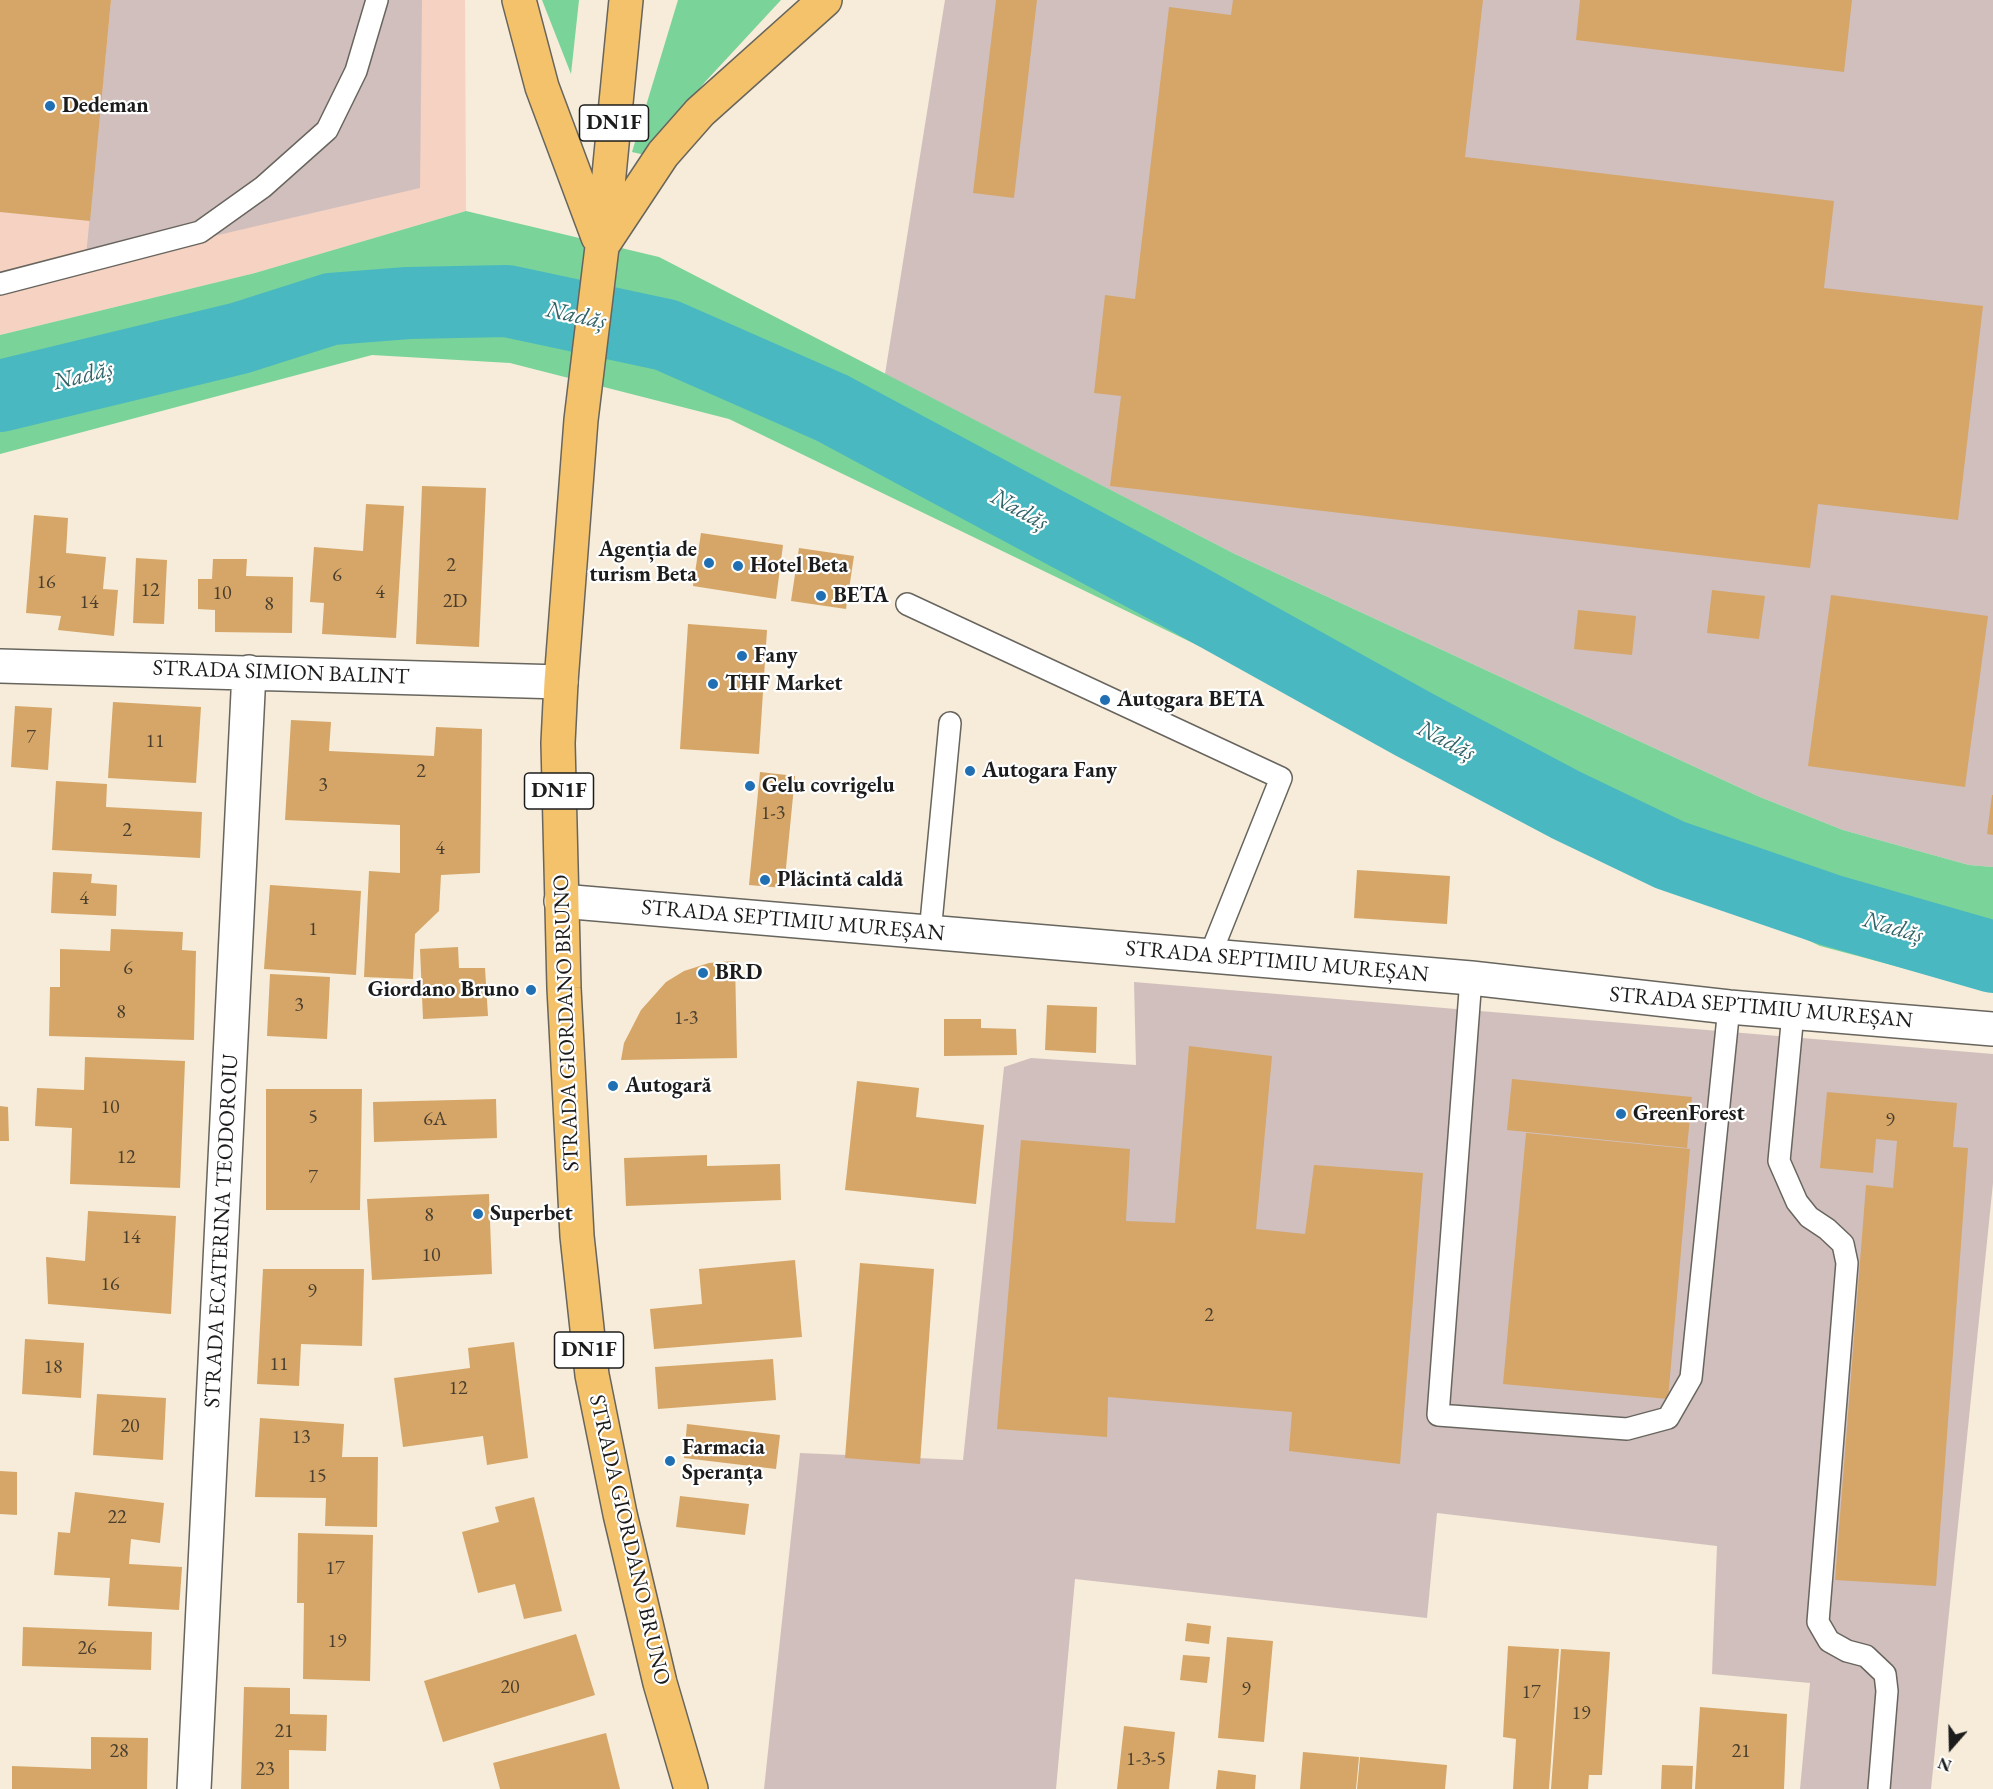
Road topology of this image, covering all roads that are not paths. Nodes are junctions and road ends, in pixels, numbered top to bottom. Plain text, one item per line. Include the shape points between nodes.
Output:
1 (377, 0) edge
2 (519, 0) edge
3 (626, 0) edge
4 (825, 0) edge
5 (602, 247) junction
6 (0, 284) edge
7 (907, 604) dead end
8 (0, 666) edge
9 (249, 672) junction
10 (561, 682) junction
11 (950, 723) dead end
12 (561, 901) junction
13 (930, 933) junction
14 (1209, 958) junction
15 (1471, 978) junction
16 (1729, 1007) junction
17 (1793, 1013) junction
18 (1993, 1029) edge
19 (194, 1789) edge
20 (690, 1789) edge
21 (1879, 1789) edge

1 - 6 lane via 356,71 327,130 263,187 200,232
2 - 5 main road via 542,87
3 - 5 main road, DN1F
4 - 5 main road via 700,112 663,154
5 - 10 main road, STRADA GIORDANO BRUNO / DN1F via 581,420
7 - 14 lane via 1281,778
8 - 9 street, STRADA SIMION BALINT
9 - 10 street, STRADA SIMION BALINT
9 - 19 street, STRADA ECATERINA TEODOROIU
10 - 12 main road, STRADA GIORDANO BRUNO / DN1F
11 - 13 lane
12 - 13 street, STRADA SEPTIMIU MUREȘAN
12 - 20 main road, STRADA GIORDANO BRUNO / DN1F via 577,1236 592,1375 647,1626
13 - 14 street, STRADA SEPTIMIU MUREȘAN
14 - 15 street, STRADA SEPTIMIU MUREȘAN
15 - 16 street, STRADA SEPTIMIU MUREȘAN
15 - 16 lane via 1438,1415 1627,1430 1668,1418 1691,1378
16 - 17 street, STRADA SEPTIMIU MUREȘAN
17 - 18 street, STRADA SEPTIMIU MUREȘAN
17 - 21 lane via 1779,1161 1797,1202 1843,1244 1847,1263 1818,1622 1829,1641 1847,1652 1866,1656 1885,1674

